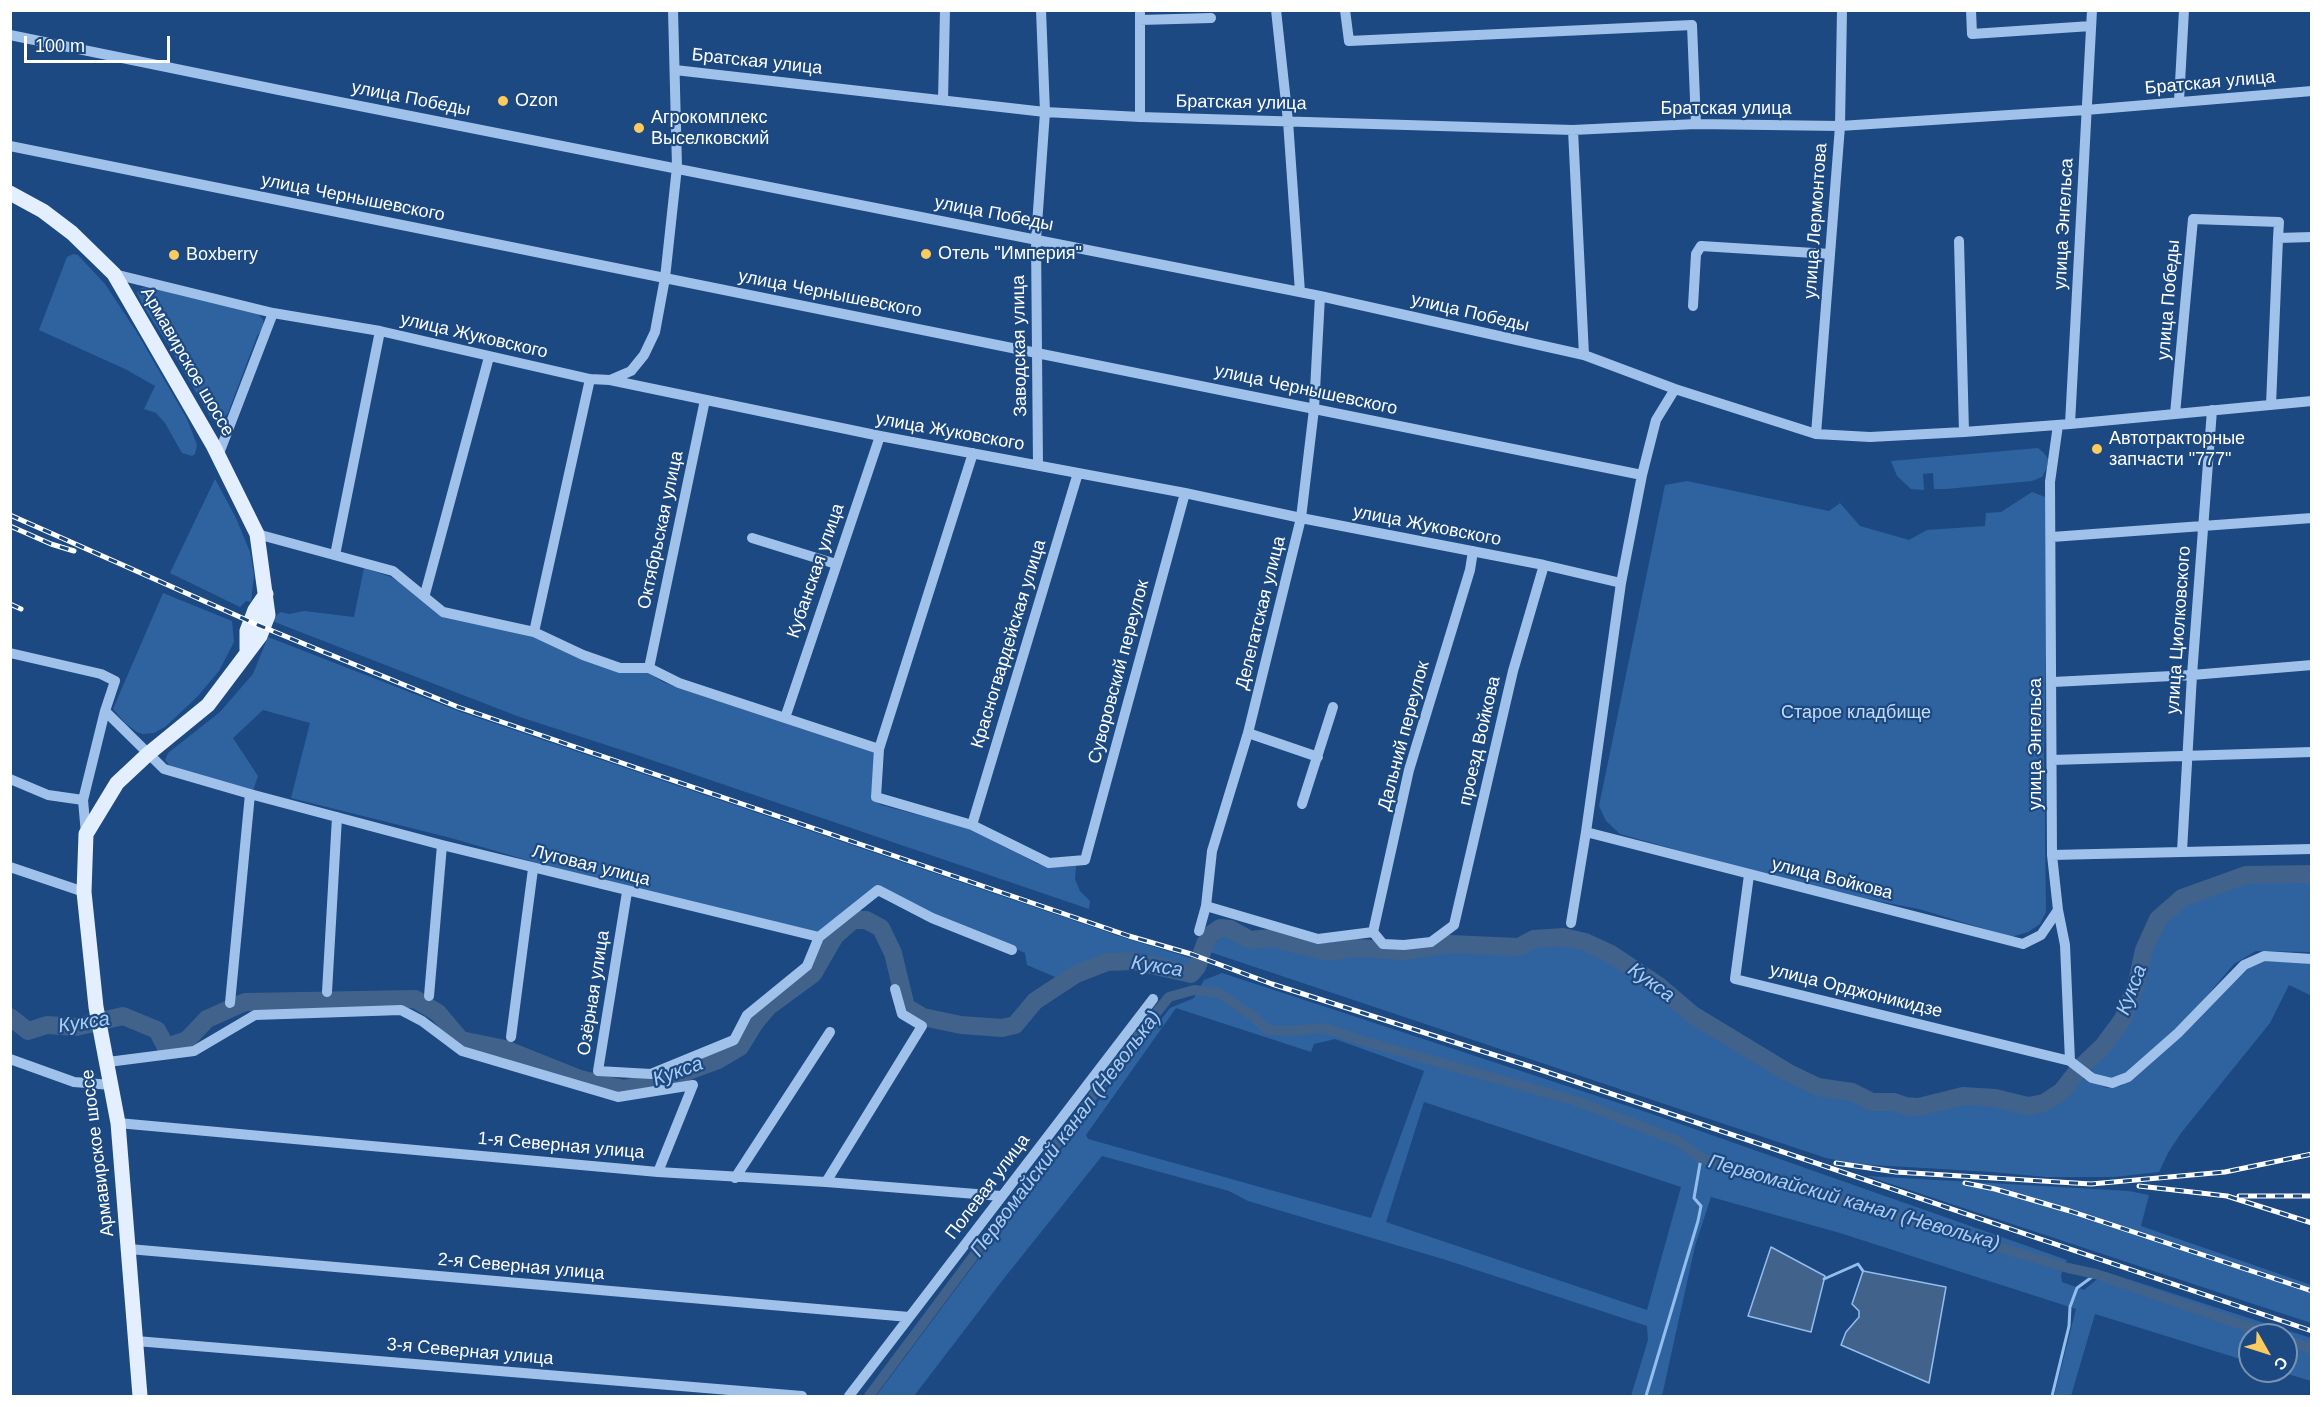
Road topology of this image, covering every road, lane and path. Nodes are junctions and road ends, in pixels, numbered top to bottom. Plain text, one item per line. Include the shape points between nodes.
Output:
1 (673, 10) edge
2 (945, 10) edge
3 (1041, 10) edge
4 (1276, 10) edge
5 (1346, 10) edge
6 (1842, 10) edge
7 (1971, 10) edge
8 (2092, 10) edge
9 (2184, 10) edge
10 (1140, 15) edge
11 (1211, 18) dead end
12 (2091, 26) junction
13 (10, 35) edge
14 (675, 70) junction
15 (2312, 91) edge
16 (943, 100) junction
17 (2179, 101) junction
18 (2086, 110) junction
19 (1045, 112) junction
20 (1140, 117) junction
21 (1288, 121) junction
22 (1696, 124) junction
23 (1840, 126) junction
24 (1573, 130) junction
25 (10, 146) edge
26 (677, 167) junction
27 (10, 193) edge
28 (2312, 237) edge
29 (2278, 238) junction
30 (1035, 239) junction
31 (1959, 241) dead end
32 (1830, 254) junction
33 (114, 274) junction
34 (665, 278) junction
35 (1300, 292) junction
36 (1320, 296) junction
37 (1693, 306) dead end
38 (273, 313) junction
39 (380, 331) junction
40 (1037, 352) junction
41 (1584, 355) junction
42 (489, 357) junction
43 (590, 379) junction
44 (610, 380) junction
45 (1675, 389) junction
46 (705, 400) junction
47 (2312, 401) edge
48 (2271, 405) junction
49 (1314, 409) junction
50 (2212, 410) junction
51 (2175, 414) junction
52 (2070, 424) junction
53 (2058, 425) junction
54 (1964, 432) junction
55 (1816, 434) junction
56 (880, 436) junction
57 (973, 453) junction
58 (218, 456) junction
59 (1038, 465) junction
60 (1078, 473) junction
61 (1642, 475) junction
62 (1185, 493) junction
63 (1302, 518) junction
64 (2312, 518) edge
65 (2203, 526) junction
66 (257, 534) junction
67 (2052, 537) junction
68 (752, 538) dead end
69 (1473, 551) junction
70 (334, 555) junction
71 (836, 564) junction
72 (1544, 565) junction
73 (1621, 583) junction
74 (424, 594) junction
75 (534, 632) junction
76 (10, 653) edge
77 (2312, 665) edge
78 (649, 668) junction
79 (2192, 675) junction
80 (2053, 682) junction
81 (1333, 707) dead end
82 (105, 711) junction
83 (784, 718) junction
84 (1248, 733) junction
85 (879, 749) junction
86 (2312, 752) edge
87 (148, 754) junction
88 (2188, 756) junction
89 (1318, 757) junction
90 (2052, 760) junction
91 (10, 779) edge
92 (250, 794) junction
93 (83, 800) junction
94 (1302, 804) dead end
95 (337, 817) junction
96 (972, 825) junction
97 (1586, 832) junction
98 (86, 834) junction
99 (442, 845) junction
100 (2312, 849) edge
101 (2182, 851) junction
102 (2052, 855) junction
103 (10, 867) edge
104 (533, 869) junction
105 (1749, 875) junction
106 (84, 892) junction
107 (627, 892) junction
108 (1206, 906) junction
109 (2058, 910) junction
110 (1571, 923) dead end
111 (1198, 931) dead end
112 (1373, 932) junction
113 (819, 937) junction
114 (1012, 950) dead end
115 (2312, 959) edge
116 (895, 989) dead end
117 (327, 992) dead end
118 (429, 996) dead end
119 (1154, 999) dead end
120 (231, 1003) dead end
121 (830, 1032) dead end
122 (511, 1037) dead end
123 (10, 1059) edge
124 (2070, 1061) junction
125 (108, 1062) junction
126 (111, 1085) junction
127 (118, 1124) junction
128 (658, 1172) junction
129 (735, 1178) junction
130 (826, 1182) junction
131 (1001, 1196) junction
132 (129, 1249) junction
133 (909, 1317) junction
134 (136, 1341) junction
135 (140, 1396) edge
136 (802, 1396) edge
137 (849, 1396) edge

1 - 14 street
2 - 16 street
3 - 19 street, Заводская улица
4 - 21 street
5 - 22 street via 1349,41 1692,25
6 - 23 street, улица Лермонтова
7 - 12 street via 1972,34
8 - 12 street, улица Энгельса
9 - 17 street
10 - 11 street
10 - 20 street
12 - 18 street, улица Энгельса
13 - 26 street, улица Победы
14 - 16 street, Братская улица
14 - 26 street
15 - 17 street, Братская улица
16 - 19 street, Братская улица
17 - 18 street, Братская улица
18 - 23 street, Братская улица
18 - 52 street, улица Энгельса
19 - 20 street, Братская улица
19 - 30 street, Заводская улица
20 - 21 street, Братская улица
21 - 24 street, Братская улица
21 - 35 street
22 - 23 street, Братская улица
22 - 24 street, Братская улица
23 - 32 street, улица Лермонтова
24 - 41 street
25 - 34 street, улица Чернышевского
26 - 30 street, улица Победы
26 - 34 street
27 - 33 main road, Армавирское шоссе via 72,233
28 - 29 street
29 - 48 street
29 - 51 street, улица Победы via 2279,222 2193,219
30 - 35 street, улица Победы
30 - 40 street, Заводская улица
31 - 54 street
32 - 37 street via 1701,246 1696,254
32 - 55 street, улица Лермонтова
33 - 38 street, улица Жуковского
33 - 58 main road, Армавирское шоссе
34 - 40 street, улица Чернышевского
34 - 44 street via 655,332 644,355 631,371
35 - 36 street, улица Победы
36 - 41 street, улица Победы
36 - 49 street, Делегатская улица
38 - 39 street, улица Жуковского
38 - 58 street
39 - 42 street, улица Жуковского
39 - 70 street
40 - 49 street, улица Чернышевского
40 - 59 street, Заводская улица
41 - 45 street, улица Победы
42 - 43 street, улица Жуковского
42 - 74 street
43 - 44 street, улица Жуковского
43 - 75 street
44 - 46 street, улица Жуковского
45 - 55 street, улица Победы
45 - 61 street via 1656,420
46 - 56 street, улица Жуковского
46 - 78 street, Октябрьская улица
47 - 48 street, улица Победы
48 - 50 street, улица Победы
49 - 61 street, улица Чернышевского
49 - 63 street, Делегатская улица
50 - 51 street, улица Победы
50 - 65 street, улица Циолковского
51 - 52 street, улица Победы
52 - 53 street, улица Победы
53 - 54 street, улица Победы
53 - 67 street, улица Энгельса via 2050,482
54 - 55 street, улица Победы via 1870,437
56 - 57 street, улица Жуковского
56 - 71 street, Кубанская улица
57 - 59 street, улица Жуковского
57 - 85 street
58 - 66 main road, Армавирское шоссе
59 - 60 street, улица Жуковского
60 - 62 street, улица Жуковского
60 - 96 street, Красногвардейская улица
61 - 73 street
62 - 63 street, улица Жуковского
62 - 96 street, Суворовский переулок via 1085,860 1049,863
63 - 69 street, улица Жуковского
63 - 84 street, Делегатская улица
64 - 65 street
65 - 67 street
65 - 79 street, улица Циолковского
66 - 70 street
66 - 87 main road, Армавирское шоссе via 268,615 260,636 208,705
67 - 80 street, улица Энгельса
68 - 71 street
69 - 72 street, улица Жуковского
69 - 112 street, Дальний переулок via 1409,770
70 - 74 street via 393,571
71 - 83 street, Кубанская улица
72 - 73 street, улица Жуковского
72 - 112 street, проезд Войкова via 1513,671 1454,925 1431,942 1404,945 1383,944
73 - 97 street
74 - 75 street via 443,612
75 - 78 street via 620,668
76 - 82 street, Армавирское шоссе via 101,674 115,681
77 - 79 street
78 - 83 street via 679,684
79 - 80 street
79 - 88 street, улица Циолковского
80 - 90 street, улица Энгельса
81 - 89 street
82 - 87 street, Луговая улица
82 - 93 street, Армавирское шоссе
83 - 85 street
84 - 89 street
84 - 108 street, Делегатская улица via 1212,851
85 - 96 street via 876,798
86 - 88 street
87 - 92 street, Луговая улица via 164,769
87 - 98 main road, Армавирское шоссе via 117,783
88 - 90 street
88 - 101 street, улица Циолковского
89 - 94 street
90 - 102 street, улица Энгельса
91 - 93 street via 48,795
92 - 95 street, Луговая улица
92 - 120 street
93 - 98 street, Армавирское шоссе
95 - 99 street, Луговая улица
95 - 117 street
97 - 105 street, улица Войкова
97 - 110 street
98 - 106 main road, Армавирское шоссе
99 - 104 street, Луговая улица
99 - 118 street
100 - 101 street
101 - 102 street
102 - 109 street, улица Энгельса
103 - 106 street
104 - 107 street, Луговая улица
104 - 122 street
105 - 109 street, улица Войкова via 2023,944 2042,935
105 - 124 street, улица Орджоникидзе via 1736,979
106 - 125 main road, Армавирское шоссе via 96,1007
107 - 113 street, Луговая улица
107 - 113 street, Озёрная улица via 598,1071 651,1074 734,1040 747,1015 807,966
108 - 111 street, Делегатская улица
108 - 112 street via 1318,939
109 - 124 street, улица Энгельса via 2065,945
113 - 114 street via 878,890 932,918
115 - 124 street via 2264,956 2244,965 2178,1033 2128,1077 2112,1083 2092,1078
116 - 130 street via 902,1014 922,1026
119 - 131 street, Полевая улица
121 - 129 street
123 - 126 street via 74,1082
125 - 126 main road, Армавирское шоссе
125 - 128 street via 194,1051 255,1016 401,1010 462,1051 618,1097 693,1085
126 - 127 main road, Армавирское шоссе
127 - 128 street, 1-я Северная улица
127 - 132 main road, Армавирское шоссе
128 - 129 street, 1-я Северная улица
129 - 130 street, 1-я Северная улица
130 - 131 street, 1-я Северная улица
131 - 133 street, Полевая улица
132 - 133 street, 2-я Северная улица
132 - 134 main road, Армавирское шоссе
133 - 137 street, Полевая улица
134 - 135 main road, Армавирское шоссе
134 - 136 street, 3-я Северная улица

